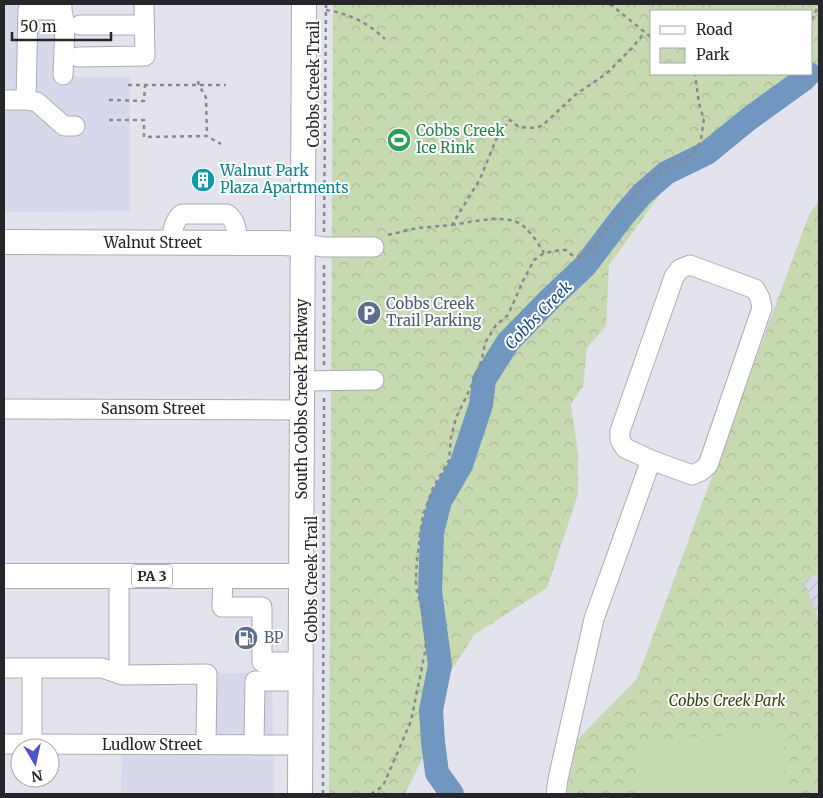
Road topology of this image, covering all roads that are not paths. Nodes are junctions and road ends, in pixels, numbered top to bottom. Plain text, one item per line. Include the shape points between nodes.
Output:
1 (144, 4) edge
2 (62, 7) edge
3 (314, 7) edge
4 (80, 25) dead end
5 (144, 25) junction
6 (78, 57) dead end
7 (63, 75) dead end
8 (4, 100) edge
9 (26, 100) junction
10 (75, 126) dead end
11 (381, 241) road end
12 (4, 242) edge
13 (314, 246) junction
14 (374, 380) dead end
15 (313, 381) junction
16 (4, 409) edge
17 (302, 410) junction
18 (651, 460) junction
19 (4, 576) edge
20 (119, 576) junction
21 (223, 576) junction
22 (261, 576) junction
23 (300, 576) junction
24 (262, 607) junction
25 (4, 668) edge
26 (32, 668) junction
27 (300, 672) junction
28 (119, 674) junction
29 (32, 738) edge
30 (60, 744) edge
31 (206, 745) junction
32 (254, 745) junction
33 (300, 745) junction
34 (300, 794) edge
35 (556, 794) edge

1 - 5 street
2 - 7 street via 65,25
2 - 9 street via 28,10
3 - 13 main road, South Cobbs Creek Parkway
4 - 5 street
5 - 6 street via 145,56
8 - 9 street
9 - 10 street via 37,102 64,126
11 - 13 street
12 - 13 main road, Walnut Street via 281,243
13 - 15 main road, South Cobbs Creek Parkway
14 - 15 street
15 - 17 main road, South Cobbs Creek Parkway
16 - 17 street, Sansom Street
17 - 23 main road, South Cobbs Creek Parkway
18 - 18 street via 692,474 708,464 762,308 754,289 690,264 674,277 620,431 620,440 625,448
18 - 35 street via 594,619
19 - 20 main road, PA 3
20 - 21 main road, PA 3
20 - 28 street
21 - 22 main road, PA 3
21 - 24 street via 222,607
22 - 23 main road, PA 3
22 - 24 street
23 - 27 main road, South Cobbs Creek Parkway
24 - 27 street via 262,662
25 - 26 street
26 - 28 street via 102,668
26 - 29 street
27 - 32 street via 255,681
27 - 33 main road, South Cobbs Creek Parkway
28 - 31 street via 207,674
30 - 31 street, Ludlow Street
31 - 32 street, Ludlow Street
32 - 33 street, Ludlow Street
33 - 34 main road, South Cobbs Creek Parkway

